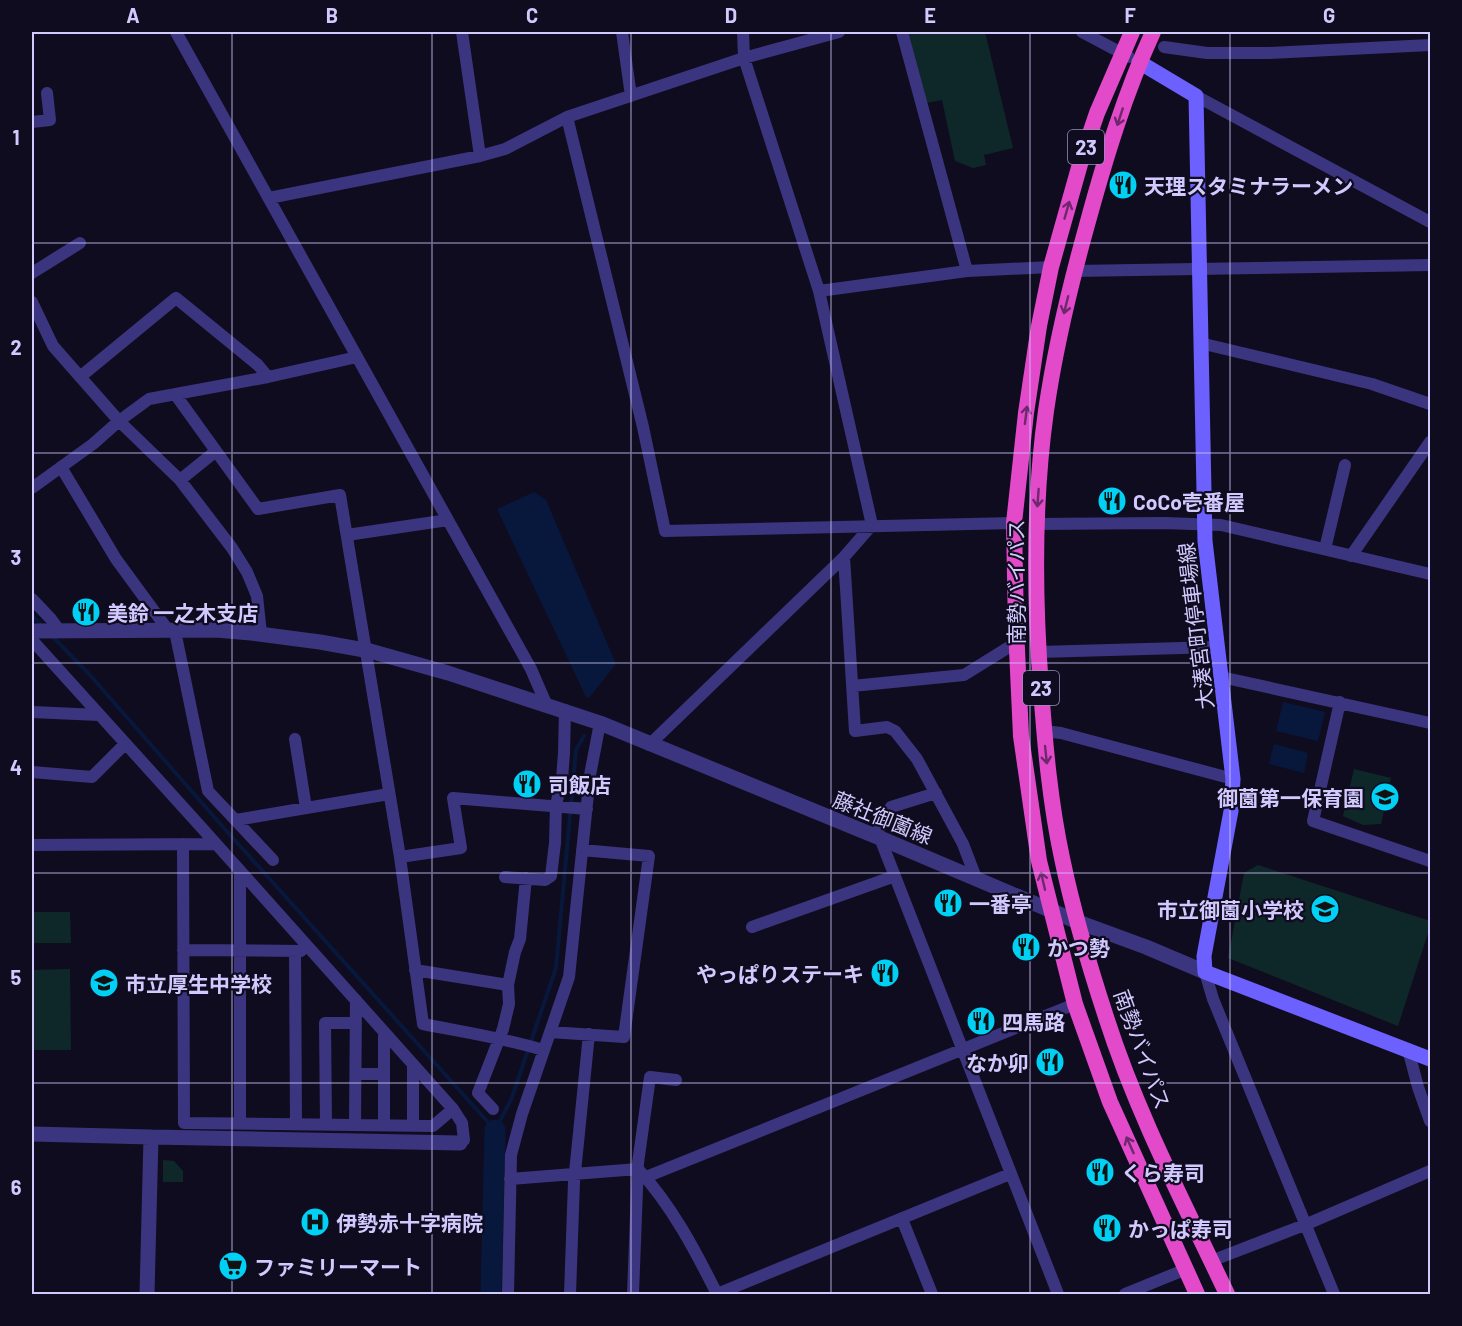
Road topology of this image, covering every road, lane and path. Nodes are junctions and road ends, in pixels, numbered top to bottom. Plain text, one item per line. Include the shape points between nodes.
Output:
1 (176, 32) edge
2 (462, 32) edge
3 (622, 32) edge
4 (744, 32) edge
5 (839, 32) edge
6 (902, 32) edge
7 (1083, 32) edge
8 (1110, 32) edge
9 (1132, 32) edge
10 (1154, 32) edge
11 (1105, 44) junction
12 (1431, 45) edge
13 (1164, 47) dead end
14 (1121, 54) junction
15 (744, 58) junction
16 (1139, 62) junction
17 (47, 93) dead end
18 (631, 96) junction
19 (1196, 96) junction
20 (567, 117) junction
21 (32, 122) edge
22 (480, 156) junction
23 (269, 198) junction
24 (1431, 222) edge
25 (81, 243) dead end
26 (1431, 265) edge
27 (1051, 267) junction
28 (1200, 269) junction
29 (1074, 271) junction
30 (967, 272) junction
31 (32, 273) edge
32 (819, 291) junction
33 (32, 302) edge
34 (1200, 343) junction
35 (357, 357) junction
36 (80, 377) junction
37 (268, 377) junction
38 (175, 393) junction
39 (1431, 404) edge
40 (119, 421) junction
41 (1431, 442) edge
42 (216, 451) junction
43 (1345, 465) dead end
44 (61, 467) junction
45 (180, 480) junction
46 (32, 488) edge
47 (448, 520) junction
48 (1014, 523) junction
49 (1036, 524) junction
50 (1204, 524) junction
51 (872, 525) junction
52 (347, 535) junction
53 (1325, 549) junction
54 (1351, 556) junction
55 (844, 557) junction
56 (1431, 574) edge
57 (32, 599) edge
58 (59, 631) junction
59 (171, 631) junction
60 (33, 634) edge
61 (261, 634) junction
62 (1017, 642) junction
63 (1218, 647) junction
64 (365, 651) junction
65 (1038, 652) junction
66 (1221, 677) junction
67 (852, 686) junction
68 (1340, 702) junction
69 (547, 706) junction
70 (565, 711) junction
71 (32, 712) edge
72 (99, 716) junction
73 (600, 723) junction
74 (1431, 723) edge
75 (1044, 731) junction
76 (295, 740) dead end
77 (125, 744) junction
78 (649, 745) junction
79 (32, 772) edge
80 (1233, 779) junction
81 (936, 793) junction
82 (389, 794) junction
83 (559, 806) junction
84 (306, 808) junction
85 (585, 809) junction
86 (236, 820) junction
87 (878, 837) junction
88 (32, 844) edge
89 (183, 844) junction
90 (215, 844) junction
91 (582, 850) junction
92 (400, 857) junction
93 (273, 860) dead end
94 (1431, 861) edge
95 (240, 871) junction
96 (895, 876) junction
97 (505, 877) dead end
98 (976, 878) junction
99 (526, 879) junction
100 (1050, 909) junction
101 (1078, 922) junction
102 (752, 927) dead end
103 (183, 950) junction
104 (240, 951) junction
105 (295, 951) junction
106 (312, 951) junction
107 (415, 970) junction
108 (1205, 972) junction
109 (508, 985) junction
110 (356, 1000) junction
111 (1075, 1004) junction
112 (356, 1023) junction
113 (384, 1032) junction
114 (550, 1032) junction
115 (589, 1035) junction
116 (499, 1040) junction
117 (539, 1048) junction
118 (1408, 1049) junction
119 (964, 1050) junction
120 (1431, 1059) edge
121 (413, 1064) junction
122 (356, 1074) junction
123 (384, 1074) junction
124 (676, 1080) dead end
125 (453, 1109) junction
126 (493, 1109) dead end
127 (1431, 1121) edge
128 (240, 1123) junction
129 (296, 1124) junction
130 (326, 1124) junction
131 (355, 1125) junction
132 (384, 1125) junction
133 (413, 1126) junction
134 (32, 1134) edge
135 (151, 1137) junction
136 (460, 1143) joint
137 (1431, 1172) edge
138 (575, 1173) junction
139 (642, 1173) junction
140 (1010, 1174) junction
141 (510, 1179) junction
142 (902, 1219) junction
143 (1306, 1224) junction
144 (1211, 1261) junction
145 (1184, 1270) junction
146 (147, 1294) edge
147 (508, 1294) edge
148 (570, 1294) edge
149 (633, 1294) edge
150 (717, 1294) edge
151 (932, 1294) edge
152 (1058, 1294) edge
153 (1125, 1294) edge
154 (1197, 1294) edge
155 (1227, 1294) edge
156 (1334, 1294) edge

1 - 23 street
2 - 22 street
3 - 18 street
4 - 15 street
5 - 15 street
6 - 30 street
7 - 11 street
8 - 11 street
9 - 14 highway, 南勢バイパス / 23
10 - 16 highway, 南勢バイパス / 23
11 - 14 street
12 - 13 street via 1269,53 1207,53
14 - 16 street
27 -> 14 highway, 南勢バイパス / 23 via 1082,157
15 - 18 street
15 - 32 street
16 - 19 main road
16 -> 29 highway, 南勢バイパス / 23
17 - 21 street via 50,120
18 - 20 street
19 - 24 street
19 - 28 main road, 大湊宮町停車場線
20 - 22 street via 505,149
20 - 51 street via 665,531
22 - 23 street
23 - 35 street
25 - 31 street
26 - 28 street
27 - 30 street
48 -> 27 highway, 南勢バイパス / 23 via 1034,359
28 - 29 street
28 - 34 main road, 大湊宮町停車場線
29 -> 49 highway, 南勢バイパス / 23 via 1046,412
30 - 32 street
32 - 51 street
33 - 36 street via 53,346
34 - 39 street via 1372,384
34 - 50 main road, 大湊宮町停車場線
35 - 37 street
35 - 47 street
36 - 37 street via 176,298
36 - 40 street
37 - 38 street
38 - 40 street via 149,399
38 - 42 street
40 - 44 street
40 - 45 street
41 - 54 street
42 - 45 street
42 - 52 street via 258,509 340,495
43 - 53 street
44 - 46 street
44 - 59 street via 116,559
45 - 61 street via 248,572 257,596
47 - 52 street
47 - 69 street via 531,669
48 - 51 street
48 - 62 highway, 南勢バイパス / 23
49 - 50 street
49 - 65 highway, 南勢バイパス / 23
50 - 53 street
50 - 63 main road, 大湊宮町停車場線
51 - 55 street
52 - 64 street
53 - 54 street
54 - 56 street
55 - 67 street
55 - 78 street
57 - 58 street
58 - 59 street, 藤社御薗線
58 - 60 street, 藤社御薗線
59 - 61 street, 藤社御薗線
59 - 86 street via 208,791
60 - 72 street
61 - 64 street, 藤社御薗線
62 - 67 street via 964,675
100 -> 62 highway, 南勢バイパス / 23 via 1021,736
63 - 65 street
63 - 66 main road, 大湊宮町停車場線
64 - 69 street, 藤社御薗線
64 - 82 street
65 - 75 highway, 南勢バイパス / 23
66 - 68 street
66 - 80 main road, 大湊宮町停車場線
67 - 81 street via 855,731 887,727 895,731
68 - 74 street
68 - 94 street via 1313,820
69 - 70 street, 藤社御薗線
70 - 73 street, 藤社御薗線
70 - 83 street
71 - 72 street
72 - 77 street
73 - 78 street, 藤社御薗線
73 - 85 street
75 - 80 street
75 -> 101 highway, 南勢バイパス / 23 via 1050,793
76 - 84 street
77 - 79 street via 92,777
77 - 90 street
78 - 87 street, 藤社御薗線
80 - 108 main road, 大湊宮町停車場線 via 1232,811 1204,956
81 - 87 street via 891,807
81 - 98 street
82 - 84 street
82 - 92 street
83 - 85 street
83 - 92 street via 453,798 460,848
83 - 99 street via 552,876 545,880
84 - 86 street
85 - 91 street
86 - 93 street
87 - 96 street
87 - 98 street, 藤社御薗線
88 - 89 street
89 - 90 street
89 - 103 street
90 - 95 street
91 - 114 street via 569,976
91 - 115 street via 649,856 624,1037
92 - 107 street
95 - 104 street
95 - 106 street
96 - 102 street
96 - 119 street
97 - 99 street
98 - 100 street, 藤社御薗線
99 - 109 street via 520,939
100 - 101 street, 藤社御薗線
100 - 111 highway, 南勢バイパス / 23
101 - 108 street, 藤社御薗線
101 - 144 highway, 南勢バイパス / 23 via 1139,1109
103 - 104 street
103 - 128 street via 184,1123
104 - 105 street
104 - 128 street
105 - 106 street
105 - 129 street
106 - 110 street
107 - 109 street
107 - 116 street via 423,1024
108 - 118 main road
108 - 143 street
109 - 116 street via 509,1004
110 - 112 street
110 - 113 street
111 - 119 street
145 -> 111 highway, 南勢バイパス / 23 via 1110,1102
112 - 122 street
112 - 130 street via 325,1023
113 - 121 street
113 - 123 street
114 - 115 street
114 - 117 street
115 - 138 street
116 - 117 street
116 - 126 street via 478,1093
117 - 141 street via 512,1146
118 - 120 main road
118 - 127 street
119 - 139 street
119 - 140 street
121 - 125 street
121 - 133 street
122 - 123 street
122 - 131 street
123 - 132 street
124 - 139 street via 650,1077
125 - 133 street via 433,1126
125 - 136 street via 464,1128 464,1140
128 - 129 street
129 - 130 street
130 - 131 street
131 - 132 street
132 - 133 street
134 - 135 street
135 - 136 street
135 - 146 street
137 - 143 street
138 - 139 street
138 - 141 street
138 - 148 street
139 - 149 street
139 - 150 street via 687,1235
140 - 142 street
140 - 152 street
141 - 147 street
142 - 150 street
142 - 151 street
143 - 144 street
143 - 156 street
144 - 155 highway, 南勢バイパス / 23
145 - 153 street
145 - 154 highway, 南勢バイパス / 23

